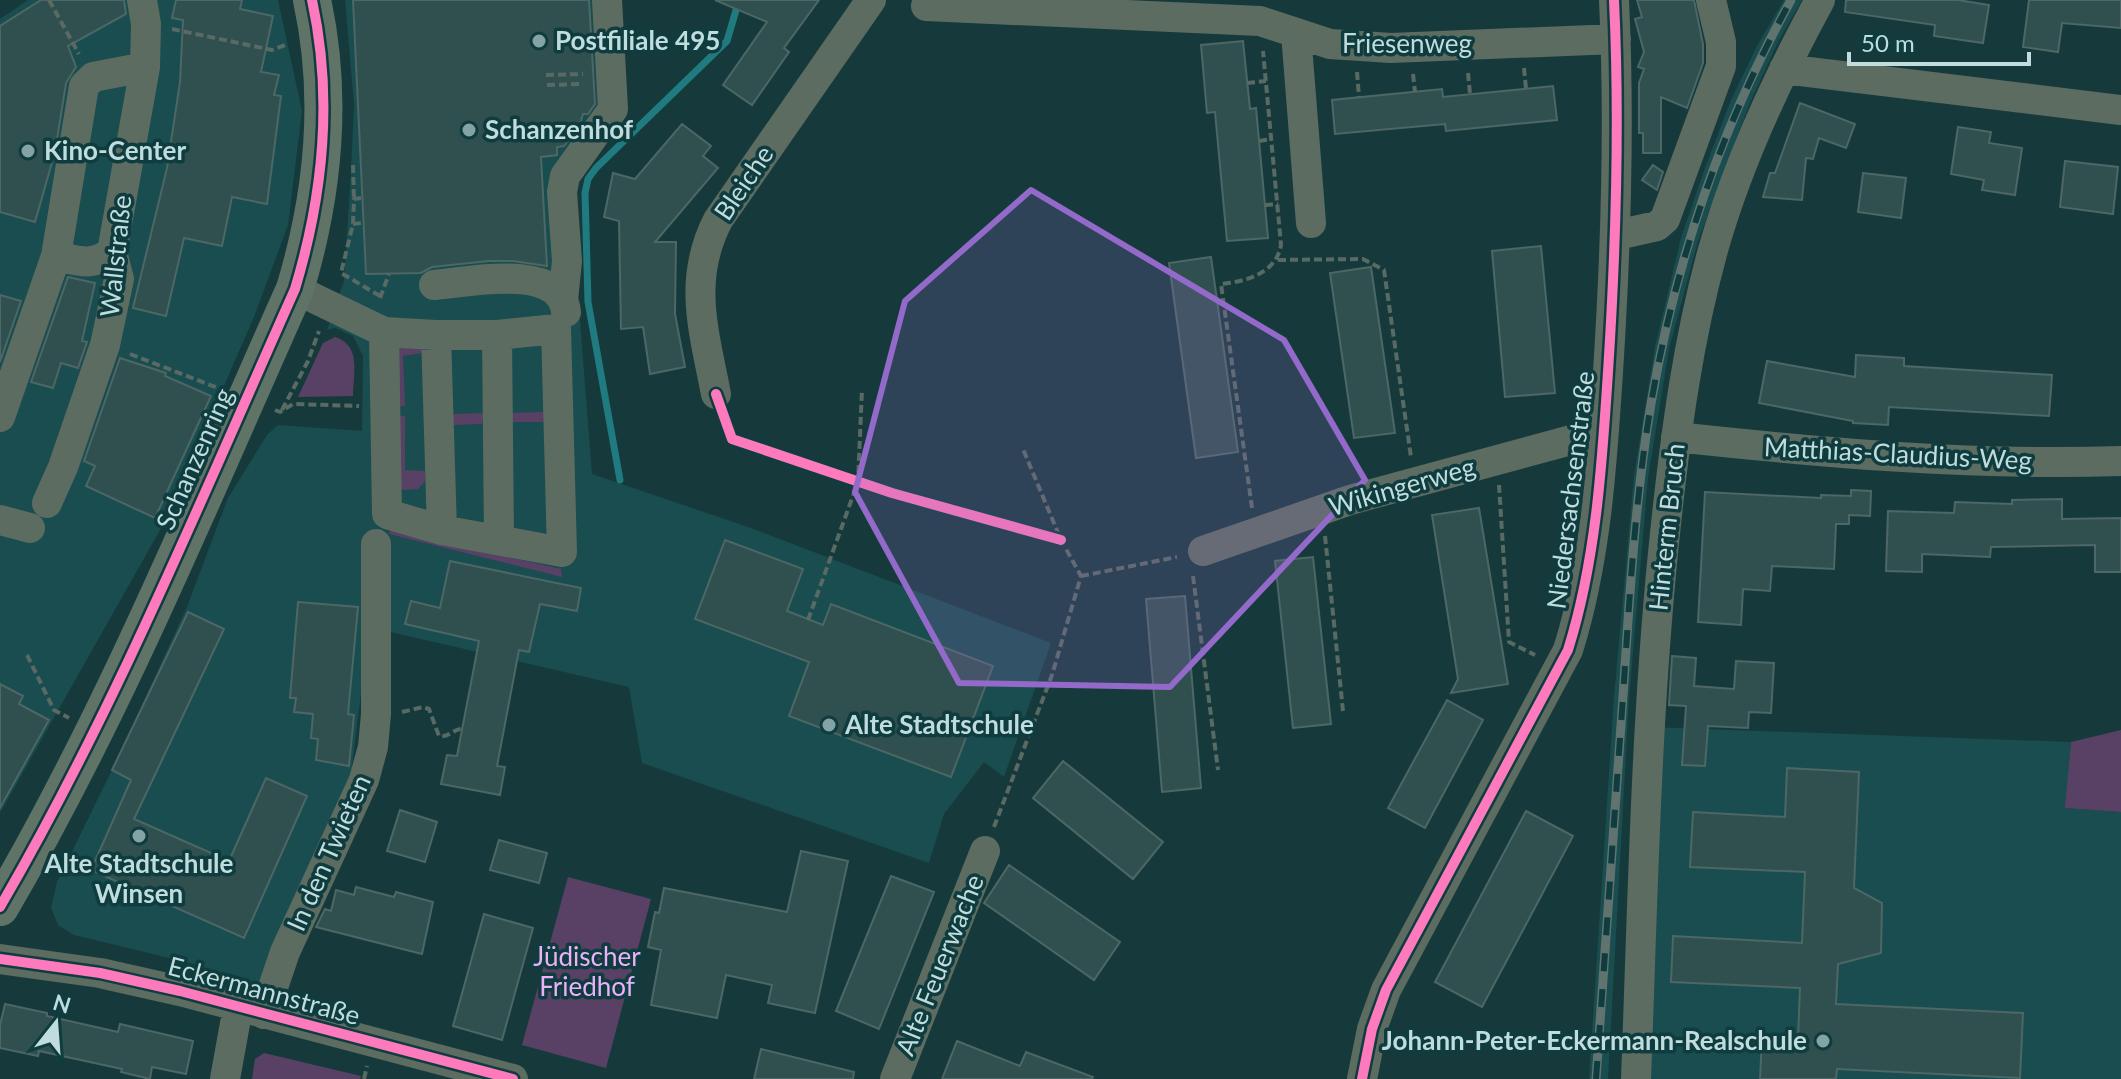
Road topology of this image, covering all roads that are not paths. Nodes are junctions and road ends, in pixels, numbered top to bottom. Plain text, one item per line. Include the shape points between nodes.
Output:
1 (607, 0) edge
2 (871, 0) edge
3 (1614, 0) edge
4 (1711, 0) edge
5 (1820, 0) edge
6 (926, 6) dead end
7 (144, 12) edge
8 (316, 16) edge
9 (1296, 33) junction
10 (1616, 39) junction
11 (145, 67) junction
12 (1784, 69) junction
13 (2121, 110) edge
14 (1311, 223) dead end
15 (1617, 235) junction
16 (112, 252) junction
17 (56, 256) junction
18 (434, 285) dead end
19 (295, 289) junction
20 (560, 314) junction
21 (384, 332) junction
22 (436, 335) junction
23 (497, 335) junction
24 (716, 394) dead end
25 (0, 417) edge
26 (1604, 431) junction
27 (1676, 437) junction
28 (2121, 461) edge
29 (47, 503) dead end
30 (0, 520) edge
31 (30, 528) dead end
32 (442, 530) junction
33 (499, 540) junction
34 (376, 544) dead end
35 (1196, 553) road end
36 (985, 851) road end
37 (0, 907) edge
38 (0, 959) edge
39 (251, 1011) junction
40 (456, 1072) edge
41 (225, 1079) edge
42 (511, 1079) edge
43 (895, 1079) edge
44 (1362, 1079) edge
45 (1636, 1079) edge

1 - 20 street via 613,109 565,176 567,261
2 - 24 street, Bleiche via 706,243 700,297
3 - 10 street, Niedersachsenstraße
4 - 15 street via 1721,66 1665,219 1657,226
5 - 12 street, Hinterm Bruch
6 - 9 street, Friesenweg via 1260,21
7 - 11 street, Wallstraße
8 - 19 main road, Schanzenring via 323,131 320,178
9 - 10 street, Friesenweg via 1330,44 1391,48
9 - 14 street
10 - 15 street, Niedersachsenstraße
11 - 16 street, Wallstraße
11 - 17 street via 93,77 84,86
12 - 13 street
12 - 27 street, Hinterm Bruch via 1714,248 1690,346
15 - 26 street, Niedersachsenstraße
16 - 17 street via 88,262
16 - 29 street, Wallstraße via 119,279 105,345
17 - 25 street
18 - 20 street via 525,279 545,283
19 - 21 street
19 - 37 main road, Schanzenring via 94,730
20 - 23 street
20 - 33 street via 562,552
21 - 22 street
21 - 32 street via 387,514
22 - 23 street
22 - 32 street
23 - 33 street
26 - 35 street, Wikingerweg via 1323,509
26 - 44 street, Niedersachsenstraße via 1588,572 1568,650 1386,990
27 - 28 street, Matthias-Claudius-Weg via 1928,459
27 - 45 street, Hinterm Bruch via 1650,698
30 - 31 street
32 - 33 street
34 - 39 street, In den Twieten via 373,747 364,780 285,952
36 - 43 street, Alte Feuerwache
38 - 39 street, Eckermannstraße via 100,973
39 - 40 street, Eckermannstraße
39 - 41 street, In den Twieten
40 - 42 street, Eckermannstraße

